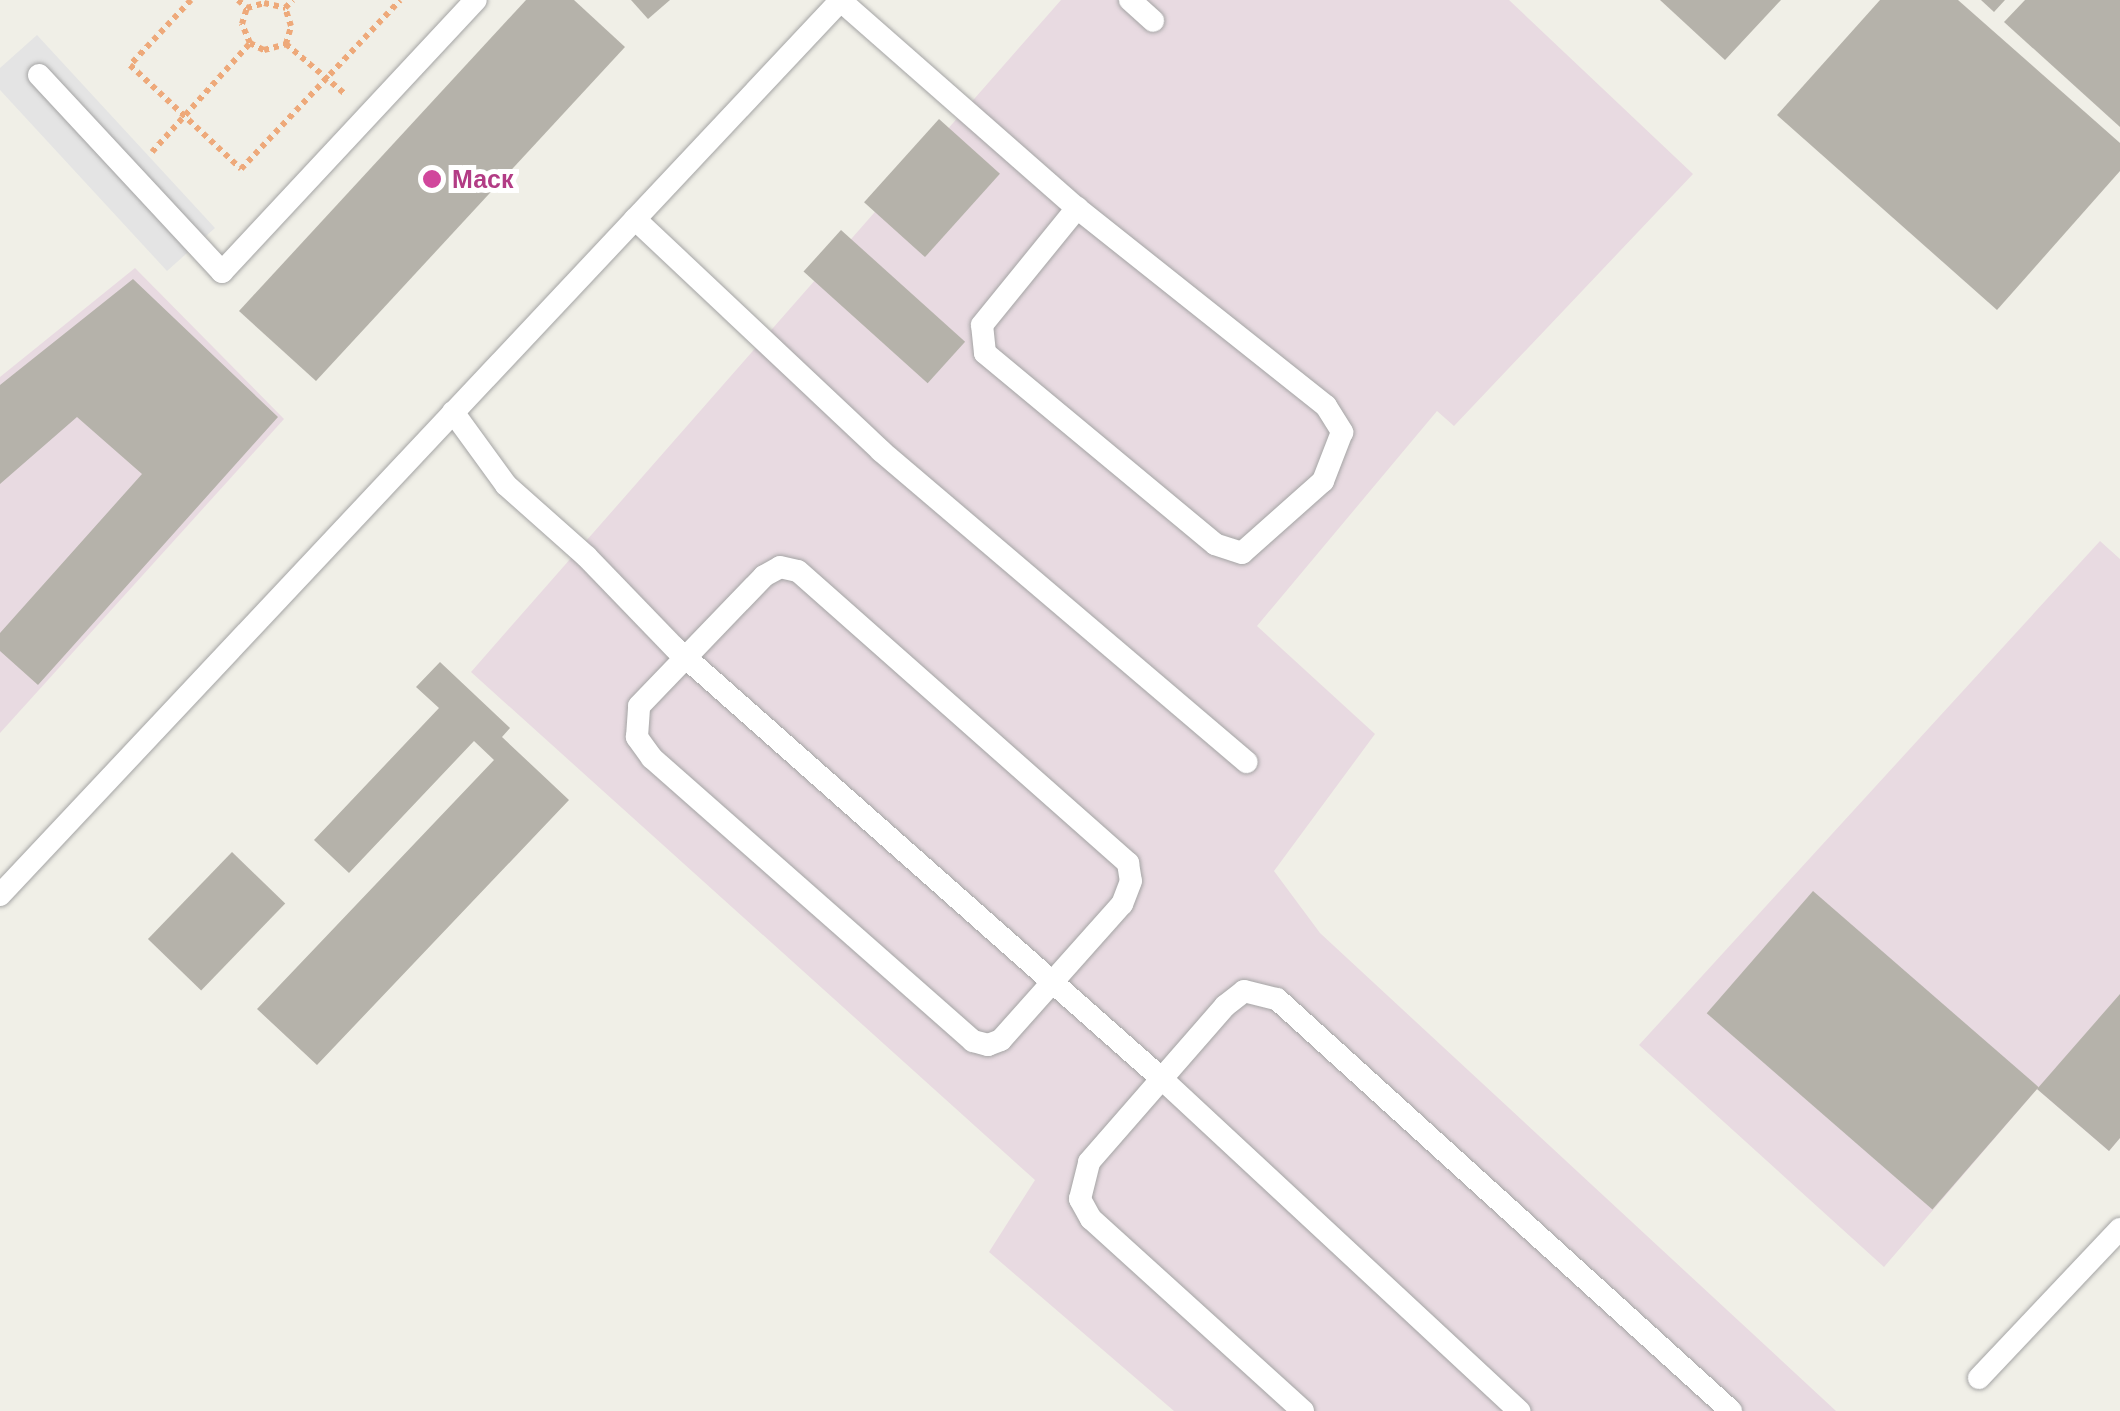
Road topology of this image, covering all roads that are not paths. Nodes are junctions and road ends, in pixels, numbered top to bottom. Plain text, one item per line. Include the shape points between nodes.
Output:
1 (476, 0) edge
2 (841, 0) edge
3 (1130, 0) edge
4 (1152, 20) dead end
5 (39, 75) dead end
6 (1076, 208) junction
7 (635, 219) junction
8 (453, 412) junction
9 (686, 658) junction
10 (1247, 762) dead end
11 (0, 895) edge
12 (1054, 982) junction
13 (1162, 1079) junction
14 (2120, 1229) edge
15 (1979, 1378) dead end
16 (1303, 1411) edge
17 (1519, 1411) edge
18 (1731, 1411) edge

1 - 5 lane via 222,272
2 - 6 lane
2 - 7 lane
3 - 4 lane
6 - 6 lane via 1326,406 1342,432 1322,481 1242,552 1216,544 985,353 982,324
7 - 8 lane
7 - 10 lane via 881,451
8 - 9 lane via 506,485
8 - 11 lane
9 - 12 lane
9 - 12 lane via 640,706 637,737 652,758 974,1041 1001,1040
9 - 12 lane via 764,576 780,567 798,571 1118,852 1132,881 1122,904
12 - 13 lane
13 - 16 lane via 1089,1162 1080,1199 1091,1219
13 - 17 lane
13 - 18 lane via 1244,991 1277,1000
14 - 15 lane

